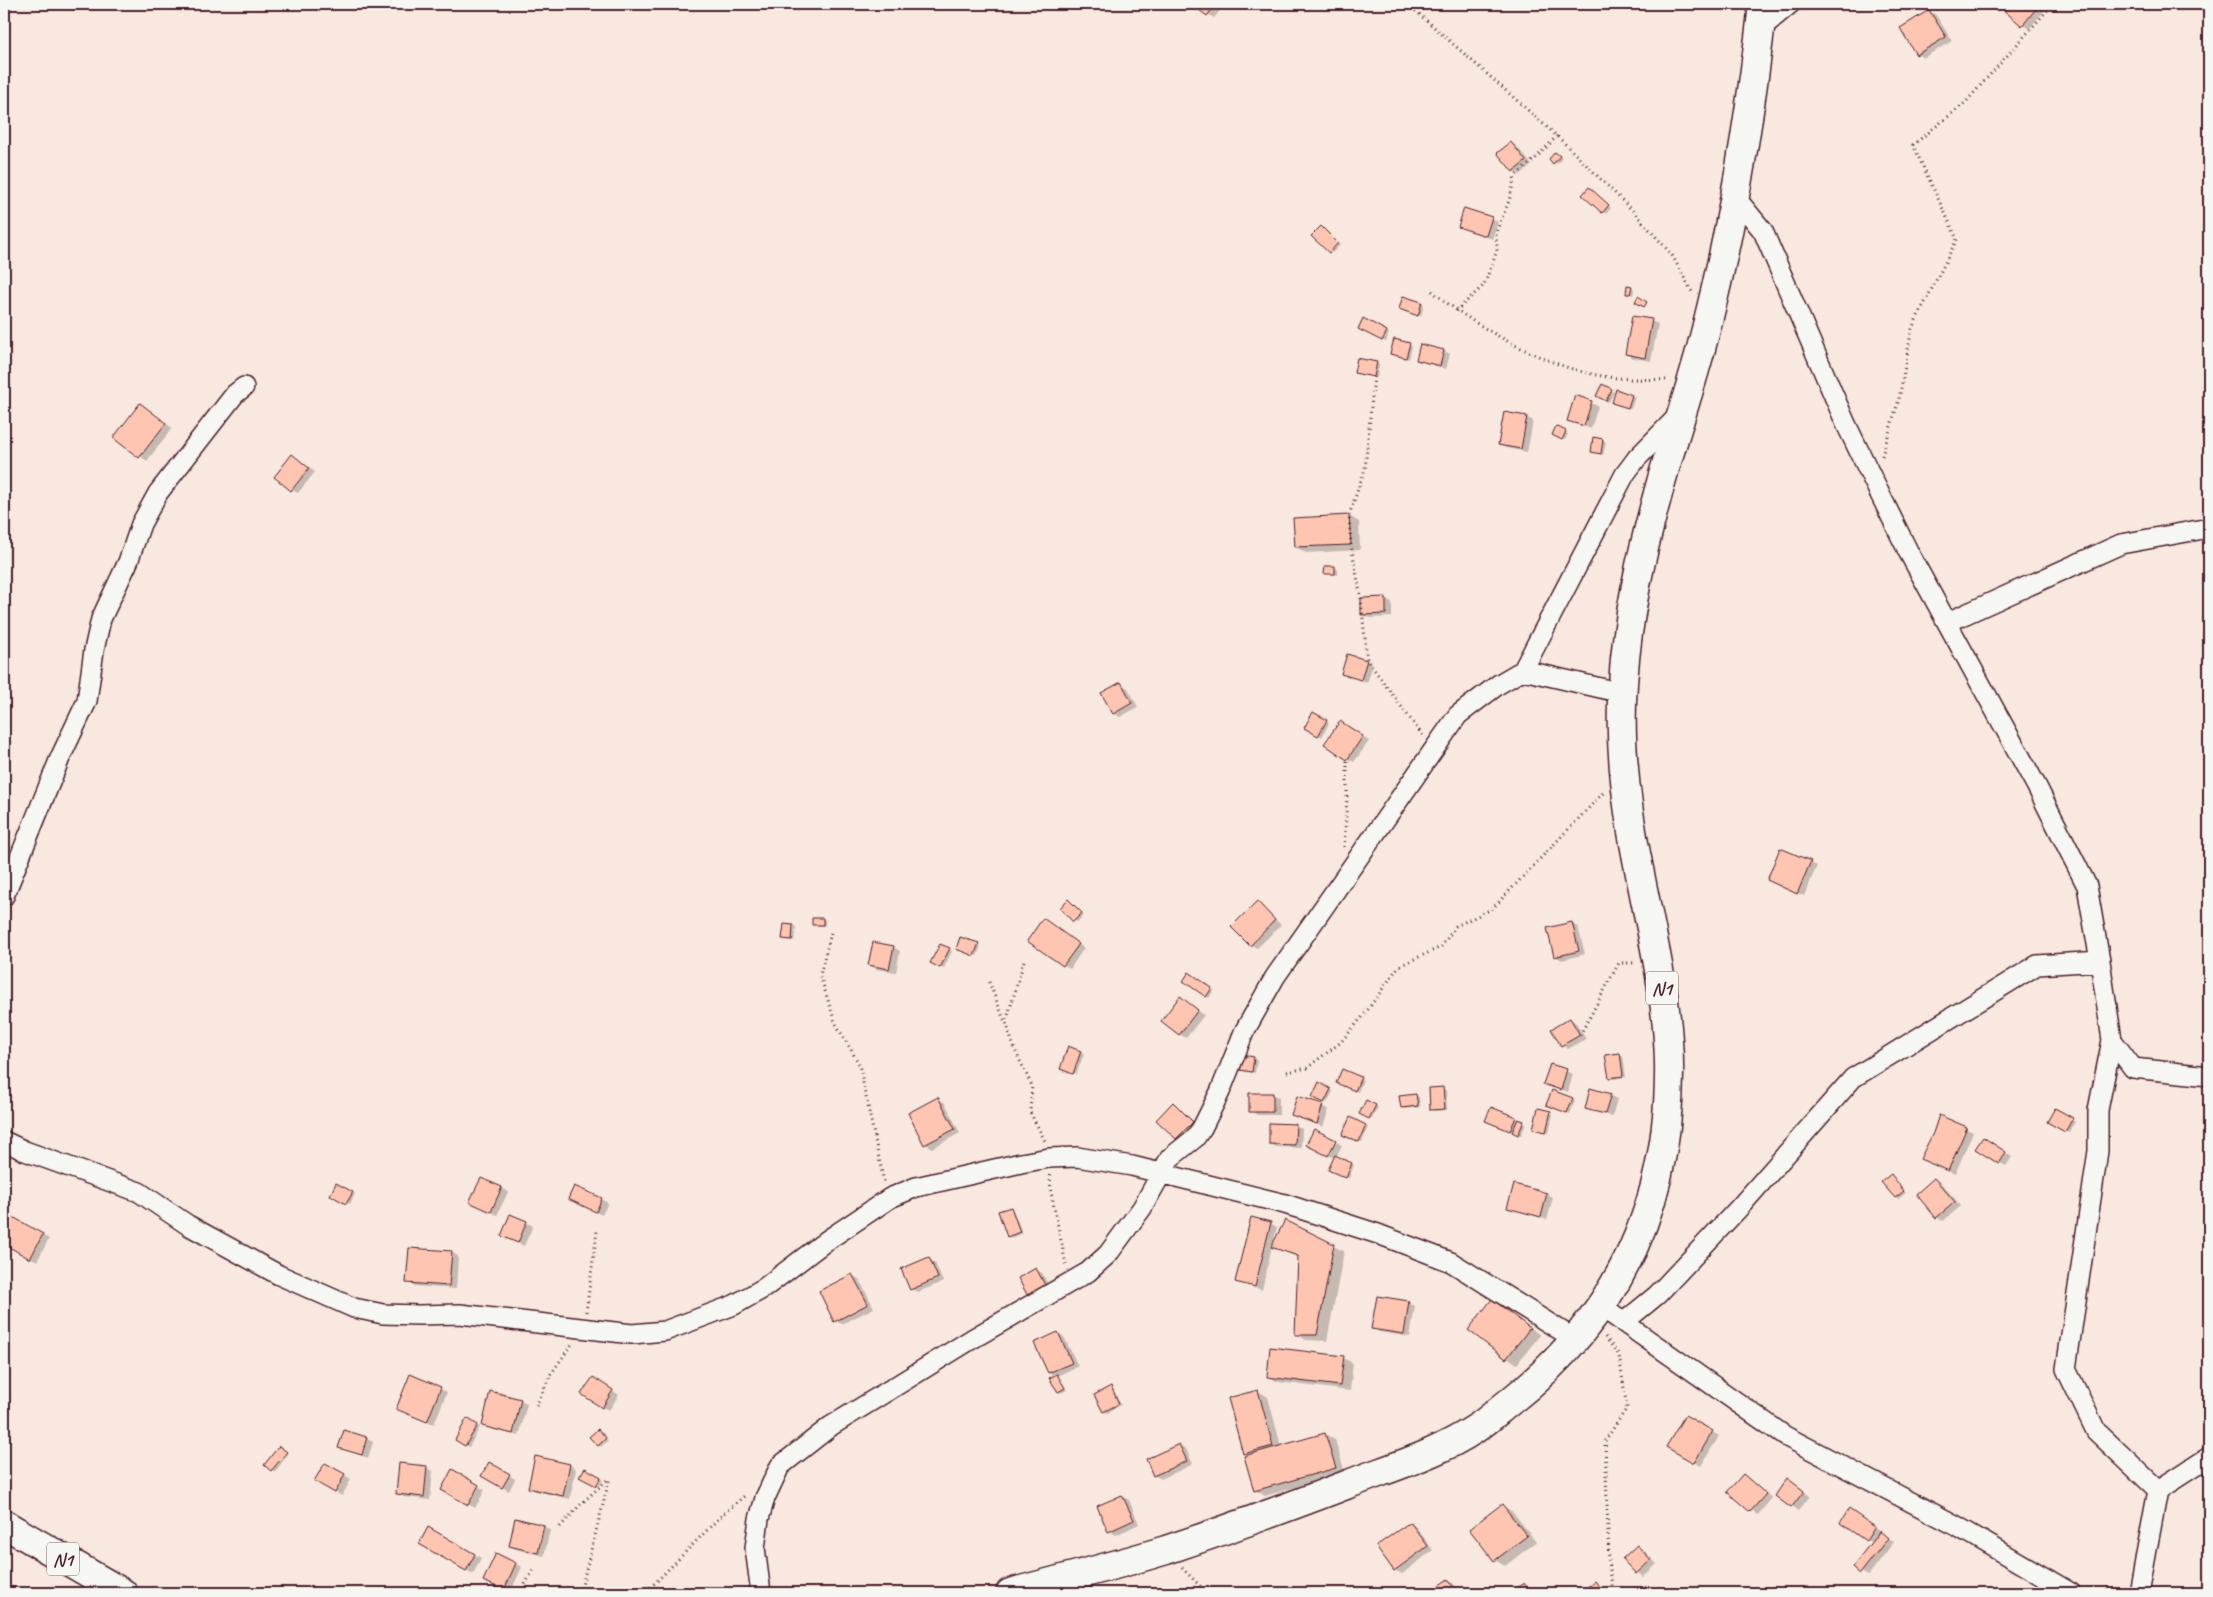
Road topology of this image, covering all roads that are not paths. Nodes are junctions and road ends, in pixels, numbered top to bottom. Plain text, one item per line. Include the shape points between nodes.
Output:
1 (1790, 4) edge
2 (1762, 16) edge
3 (1736, 198) junction
4 (244, 387) dead end
5 (1683, 412) junction
6 (2209, 528) edge
7 (1948, 622) junction
8 (1523, 670) junction
9 (1622, 693) junction
10 (4, 896) edge
11 (2100, 961) junction
12 (2112, 1040) junction
13 (2209, 1076) edge
14 (4, 1141) edge
15 (1162, 1175) junction
16 (1589, 1322) junction
17 (1624, 1322) junction
18 (2209, 1458) edge
19 (2158, 1490) junction
20 (4, 1524) edge
21 (123, 1593) edge
22 (761, 1593) edge
23 (1010, 1593) edge
24 (2071, 1593) edge
25 (2139, 1593) edge

1 - 2 street
2 - 3 highway, N1
3 - 5 highway, N1
3 - 7 street via 1764,231 1846,424
4 - 10 street via 235,394 158,493 140,524 128,562 101,620 87,701 60,758
5 - 8 street via 1625,474
5 - 9 highway, N1 via 1660,484 1640,564 1626,634
6 - 7 street via 2121,544
7 - 11 street via 2038,787 2087,886
8 - 9 street
8 - 15 street via 1458,715 1280,969 1244,1032 1202,1128 1195,1138 1170,1158
9 - 16 highway, N1 via 1624,771 1639,870 1659,963 1669,1059 1668,1115 1653,1198 1636,1244
11 - 12 street
11 - 17 street via 2037,965 1853,1078 1738,1210 1657,1295
12 - 13 street via 2133,1068
12 - 19 street via 2098,1110 2098,1151 2066,1369 2096,1431
14 - 15 street via 139,1192 188,1225 279,1275 354,1308 383,1314 504,1317 632,1334 665,1332 734,1305 764,1288 890,1198 916,1187 1049,1158 1077,1157 1132,1166
15 - 16 street via 1285,1204 1450,1262
15 - 22 street via 1108,1254 1088,1272 830,1426 780,1466 759,1519 755,1548
16 - 17 street
16 - 23 highway, N1 via 1538,1380 1482,1424 1431,1453 1164,1550
17 - 24 street via 1784,1436 1955,1525
18 - 19 street
19 - 25 street
20 - 21 highway, N1

